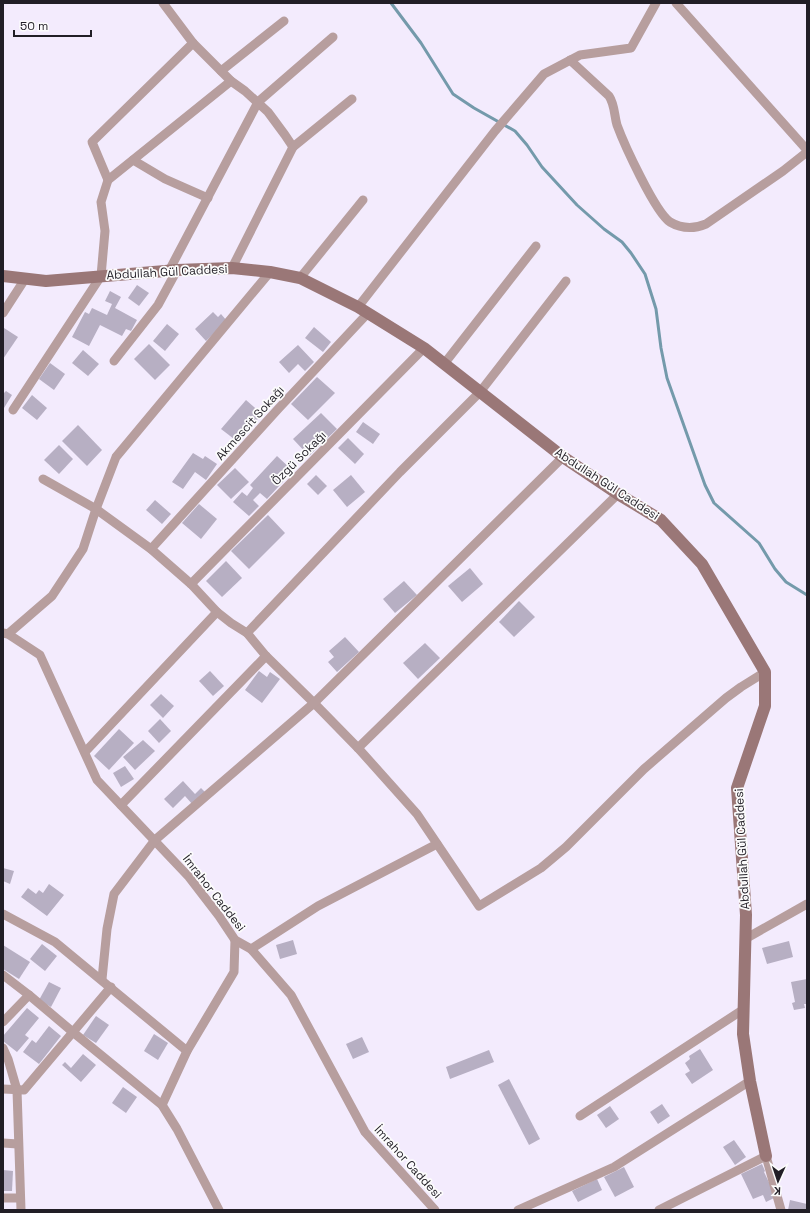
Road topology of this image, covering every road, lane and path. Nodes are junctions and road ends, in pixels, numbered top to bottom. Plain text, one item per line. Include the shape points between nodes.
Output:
1 (163, 3) edge
2 (656, 3) edge
3 (676, 3) edge
4 (284, 21) dead end
5 (333, 37) dead end
6 (193, 42) junction
7 (570, 60) junction
8 (221, 71) junction
9 (231, 82) junction
10 (352, 99) dead end
11 (258, 102) junction
12 (293, 147) junction
13 (807, 151) edge
14 (133, 160) junction
15 (108, 180) junction
16 (208, 198) junction
17 (363, 200) dead end
18 (536, 246) dead end
19 (232, 268) junction
20 (174, 270) junction
21 (270, 272) junction
22 (3, 276) edge
23 (101, 276) junction
24 (300, 278) junction
25 (25, 279) junction
26 (566, 281) dead end
27 (363, 310) junction
28 (3, 313) edge
29 (424, 348) junction
30 (114, 361) dead end
31 (444, 364) junction
32 (480, 392) junction
33 (13, 410) dead end
34 (563, 457) junction
35 (43, 479) dead end
36 (618, 494) junction
37 (96, 509) junction
38 (151, 549) junction
39 (191, 584) junction
40 (217, 612) junction
41 (247, 633) junction
42 (5, 634) edge
43 (266, 656) junction
44 (765, 672) junction
45 (314, 703) junction
46 (358, 748) junction
47 (85, 752) junction
48 (121, 805) junction
49 (155, 840) junction
50 (437, 844) junction
51 (807, 904) edge
52 (3, 914) edge
53 (745, 939) junction
54 (235, 940) junction
55 (251, 949) junction
56 (3, 974) edge
57 (102, 979) junction
58 (111, 988) junction
59 (30, 995) junction
60 (744, 1009) junction
61 (3, 1022) edge
62 (74, 1033) junction
63 (3, 1048) edge
64 (187, 1051) junction
65 (750, 1081) junction
66 (3, 1089) edge
67 (17, 1090) junction
68 (162, 1104) junction
69 (580, 1116) dead end
70 (3, 1143) edge
71 (18, 1144) junction
72 (766, 1156) junction
73 (3, 1198) edge
74 (20, 1198) junction
75 (21, 1210) edge
76 (219, 1210) edge
77 (435, 1210) edge
78 (518, 1210) edge
79 (659, 1210) edge
80 (781, 1210) edge

1 - 6 street
2 - 7 street, Akmescit Sokağı via 631,48 580,55
3 - 13 street
4 - 8 street
5 - 11 street
6 - 8 street
6 - 15 street via 92,142
7 - 13 street via 614,102 616,123 629,154 664,217 675,225 688,228 706,224 783,171
7 - 27 street, Akmescit Sokağı via 544,74 495,131
8 - 9 street
9 - 11 street
9 - 14 street
10 - 12 street
11 - 12 street via 277,123
11 - 16 street
12 - 19 street
14 - 15 street
14 - 16 street via 165,179
15 - 23 street via 101,202 105,231
16 - 20 street via 171,267
17 - 24 street
18 - 31 street
19 - 20 street, Abdullah Gül Caddesi
19 - 21 street, Abdullah Gül Caddesi
20 - 23 street, Abdullah Gül Caddesi
20 - 30 street via 158,305
21 - 24 street, Abdullah Gül Caddesi
21 - 37 street via 116,457
22 - 25 street, Abdullah Gül Caddesi
23 - 25 street, Abdullah Gül Caddesi via 46,281
23 - 33 street
24 - 27 street, Abdullah Gül Caddesi
25 - 28 street
26 - 32 street
27 - 29 street, Abdullah Gül Caddesi
27 - 38 street, Akmescit Sokağı via 279,408
29 - 31 street, Abdullah Gül Caddesi
29 - 39 street, Özgü Sokağı
31 - 32 street, Abdullah Gül Caddesi
32 - 34 street, Abdullah Gül Caddesi
32 - 41 street
34 - 36 street, Abdullah Gül Caddesi
34 - 45 street
35 - 37 street
36 - 44 street, Abdullah Gül Caddesi via 661,520 702,564
36 - 46 street
37 - 38 street
37 - 42 street via 83,549 52,596
38 - 39 street
39 - 40 street
40 - 41 street
40 - 47 street
41 - 43 street
42 - 47 street, İmrahor Caddesi via 40,655
43 - 45 street
43 - 48 street
44 - 50 street via 726,698 650,764 566,847 541,868 479,906
44 - 53 street, Abdullah Gül Caddesi via 765,706 737,788 746,914
45 - 46 street
45 - 49 street
46 - 50 street via 417,814
47 - 48 street, İmrahor Caddesi via 97,780
48 - 49 street, İmrahor Caddesi
49 - 54 street, İmrahor Caddesi via 189,877
49 - 57 street via 114,894 107,929
50 - 55 street via 318,906
51 - 53 street
52 - 57 street via 55,942
53 - 60 street, Abdullah Gül Caddesi
54 - 55 street, İmrahor Caddesi
54 - 64 street via 234,972
55 - 77 street, İmrahor Caddesi via 291,995 365,1132
56 - 59 street
57 - 58 street
58 - 62 street
58 - 64 street
59 - 61 street
59 - 62 street
60 - 65 street, Abdullah Gül Caddesi via 744,1034
60 - 69 street
62 - 67 street via 24,1090
62 - 68 street
63 - 67 street
64 - 68 street
65 - 72 street, Abdullah Gül Caddesi
65 - 78 street via 614,1167
66 - 67 street
67 - 71 street
68 - 76 street
70 - 71 street
71 - 74 street
72 - 79 street
72 - 80 street
73 - 74 street
74 - 75 street

